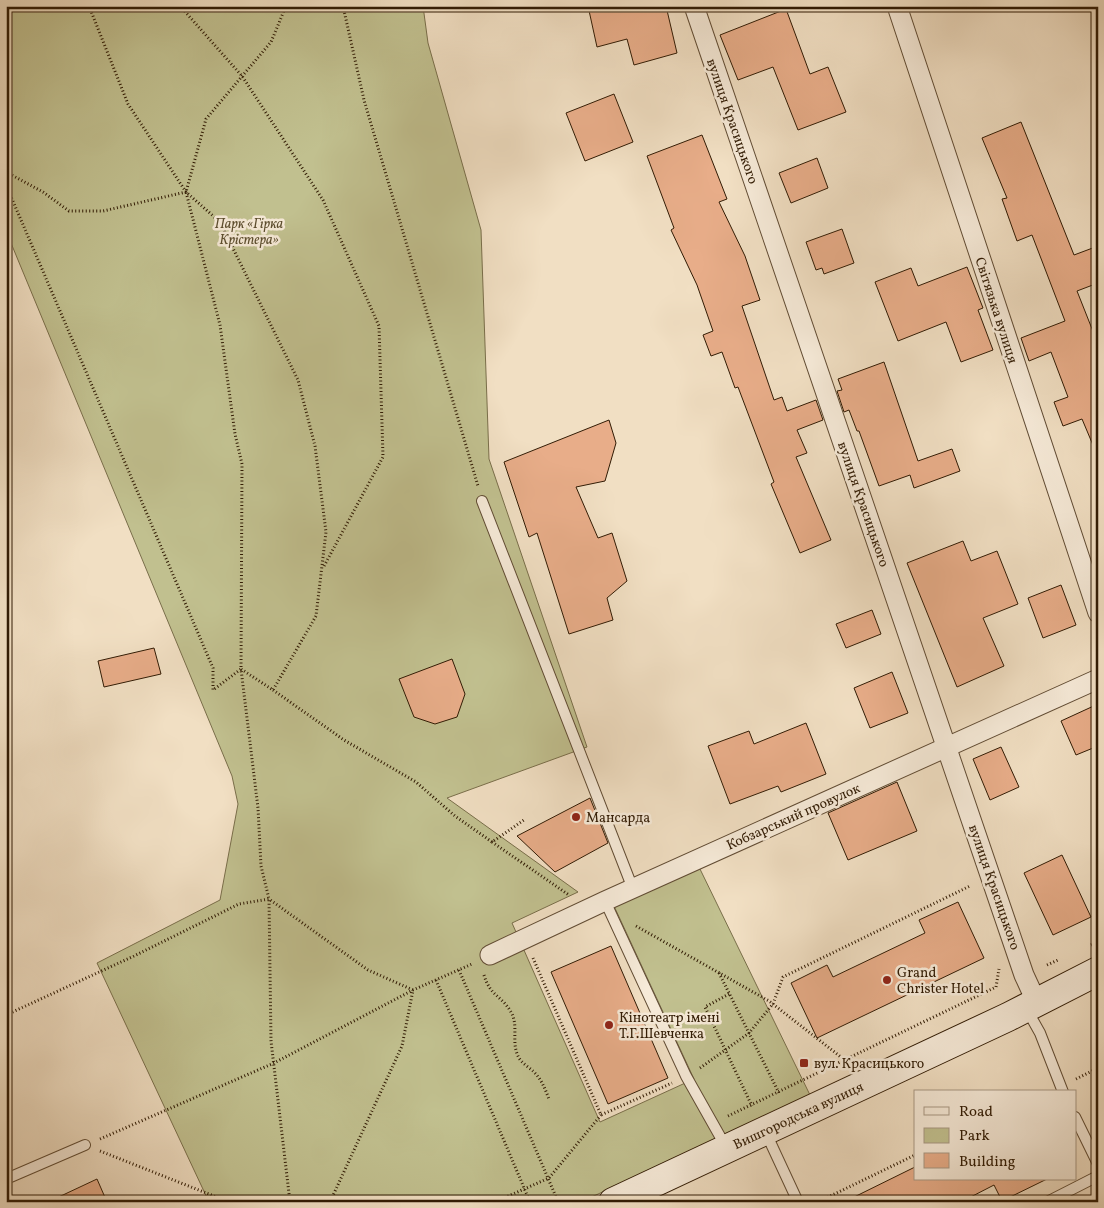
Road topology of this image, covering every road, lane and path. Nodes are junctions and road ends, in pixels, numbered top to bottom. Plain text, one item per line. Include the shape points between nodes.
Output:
1 (89, 6) edge
2 (180, 6) edge
3 (286, 6) edge
4 (343, 6) edge
5 (694, 6) edge
6 (897, 6) edge
7 (242, 76) junction
8 (6, 172) edge
9 (6, 185) edge
10 (186, 192) junction
11 (482, 501) joint
12 (322, 570) junction
13 (1098, 613) edge
14 (241, 669) junction
15 (1098, 679) edge
16 (273, 690) junction
17 (946, 746) junction
18 (524, 820) dead end
19 (492, 842) junction
20 (633, 889) junction
21 (973, 894) dead end
22 (269, 898) junction
23 (601, 907) junction
24 (525, 939) junction
25 (488, 956) junction
26 (1000, 965) dead end
27 (458, 970) junction
28 (1098, 971) edge
29 (719, 973) junction
30 (436, 980) junction
31 (1098, 985) edge
32 (414, 990) junction
33 (729, 994) junction
34 (773, 1004) junction
35 (1031, 1004) junction
36 (6, 1015) edge
37 (749, 1033) junction
38 (726, 1051) junction
39 (846, 1061) junction
40 (274, 1064) junction
41 (686, 1076) junction
42 (1062, 1090) edge
43 (779, 1093) junction
44 (549, 1099) dead end
45 (752, 1106) junction
46 (601, 1115) junction
47 (1076, 1119) edge
48 (712, 1123) junction
49 (765, 1131) junction
50 (85, 1145) junction
51 (727, 1148) junction
52 (914, 1155) edge
53 (1098, 1164) edge
54 (1098, 1176) edge
55 (548, 1178) junction
56 (6, 1180) edge
57 (525, 1189) junction
58 (556, 1197) dead end
59 (229, 1202) edge
60 (290, 1202) edge
61 (330, 1202) edge
62 (494, 1202) edge
63 (530, 1202) edge
64 (613, 1202) edge
65 (798, 1202) edge
66 (818, 1202) edge
67 (1048, 1202) edge

1 - 10 path via 128,104
2 - 7 path
3 - 7 path via 271,42
4 - 11 path via 364,100
5 - 17 street, вулиця Красицького
6 - 13 street, Світязька вулиця
7 - 10 path via 206,119
7 - 12 path via 323,200 379,326 383,457
8 - 10 path via 69,211 102,211
9 - 14 path via 213,668 213,690
10 - 12 path via 220,222 298,380 315,446 326,532
10 - 14 path via 220,325 242,464
11 - 20 lane
12 - 16 path via 316,616
14 - 16 path
14 - 22 path via 258,808 261,866
15 - 17 street, Кобзарський провулок
16 - 19 path via 344,740 416,782 455,816
17 - 20 street, Кобзарський провулок
17 - 35 street, вулиця Красицького
18 - 19 path
19 - 23 path
20 - 23 street, Кобзарський провулок
21 - 34 path via 970,885 783,977
22 - 32 path via 368,970
22 - 36 path via 239,904
22 - 40 path
23 - 24 street, Кобзарський провулок
23 - 29 path
23 - 41 lane
24 - 25 street, Кобзарський провулок
24 - 46 path
25 - 27 path
25 - 44 path via 483,971 488,988 511,1011 514,1045 519,1058 543,1083
26 - 39 path via 996,988
27 - 30 path
27 - 55 path
28 - 35 main road, Вишгородська вулиця
29 - 33 path
29 - 34 path
30 - 32 path
30 - 57 path
31 - 35 main road, Вишгородська вулиця
32 - 40 path
32 - 61 path via 402,1046
33 - 37 path
33 - 38 path via 705,1007
34 - 37 path
34 - 39 path
35 - 42 lane
35 - 49 main road, Вишгородська вулиця
37 - 38 path
37 - 43 path
38 - 41 path
38 - 45 path
39 - 43 path
40 - 50 path
40 - 60 path
41 - 46 path
41 - 48 lane
43 - 45 path
45 - 48 path
46 - 55 path
47 - 53 lane
48 - 51 lane
49 - 51 main road, Вишгородська вулиця
49 - 65 lane
50 - 56 lane
50 - 59 path
51 - 64 main road, Вишгородська вулиця
52 - 66 path
54 - 67 lane
55 - 57 path
55 - 58 path
57 - 62 path
57 - 63 path

